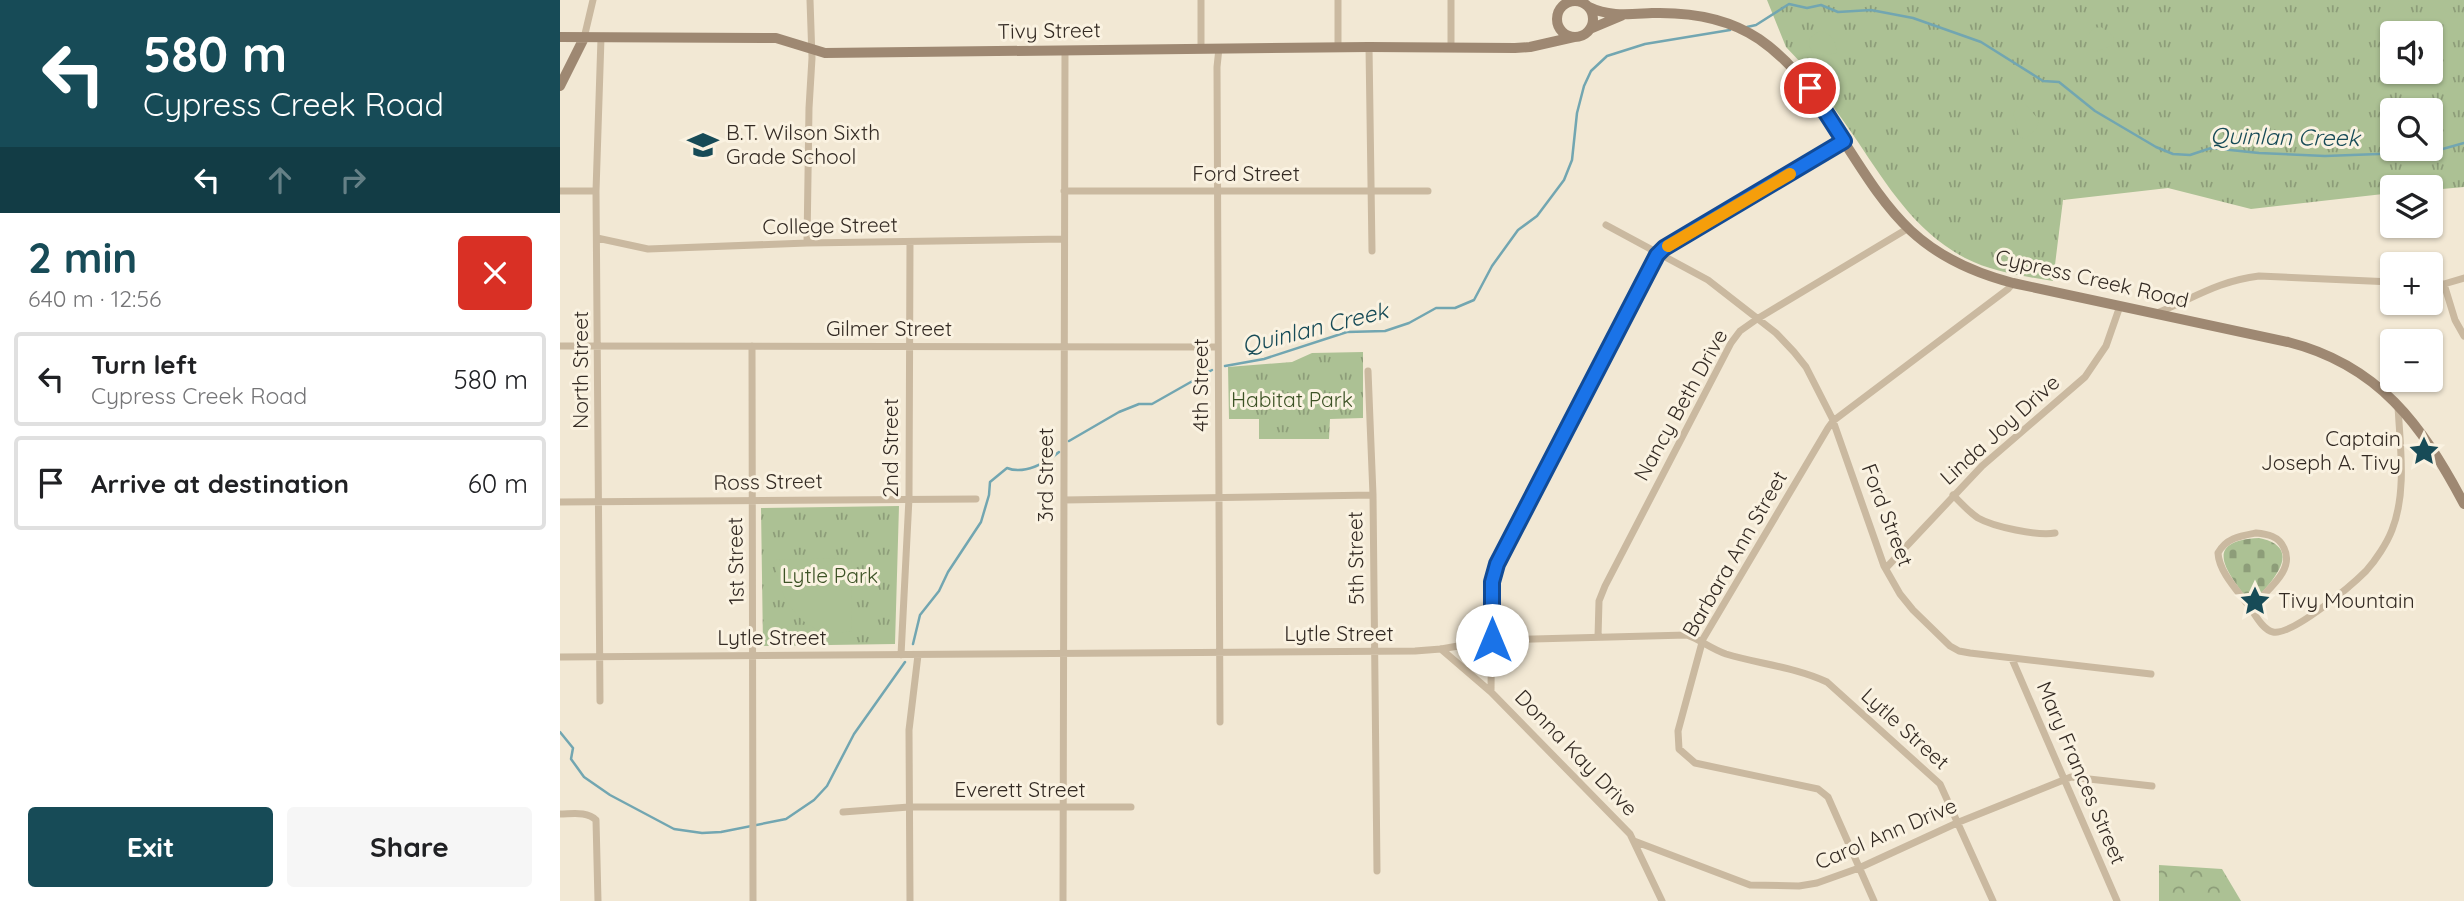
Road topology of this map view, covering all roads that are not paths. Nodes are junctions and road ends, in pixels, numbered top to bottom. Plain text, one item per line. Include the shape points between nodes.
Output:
1 (593, 0) edge
2 (810, 0) edge
3 (1201, 0) edge
4 (1338, 0) edge
5 (1451, 0) edge
6 (1582, 3) edge
7 (1561, 4) edge
8 (1624, 15) junction
9 (1558, 22) junction
10 (1590, 29) junction
11 (560, 37) edge
12 (1574, 37) junction
13 (584, 38) junction
14 (601, 38) junction
15 (1540, 44) junction
16 (1369, 47) junction
17 (1201, 48) junction
18 (1219, 48) junction
19 (1338, 48) junction
20 (1451, 48) junction
21 (810, 49) junction
22 (1065, 50) junction
23 (560, 86) edge
24 (1844, 141) junction
25 (560, 191) edge
26 (596, 191) junction
27 (1064, 191) junction
28 (1217, 191) junction
29 (1371, 191) junction
30 (1428, 191) dead end
31 (1606, 225) dead end
32 (1907, 229) junction
33 (597, 238) junction
34 (1064, 239) junction
35 (910, 242) junction
36 (807, 243) junction
37 (1372, 251) dead end
38 (1659, 253) junction
39 (2464, 278) edge
40 (2380, 281) edge
41 (2013, 283) junction
42 (2444, 284) joint
43 (2120, 306) junction
44 (2156, 313) junction
45 (1757, 319) junction
46 (2464, 336) edge
47 (560, 346) edge
48 (599, 346) junction
49 (752, 346) junction
50 (908, 346) junction
51 (1064, 346) junction
52 (1218, 347) junction
53 (1367, 371) dead end
54 (2398, 406) junction
55 (1833, 421) junction
56 (1373, 495) junction
57 (1953, 495) junction
58 (1219, 497) junction
59 (909, 498) junction
60 (976, 499) dead end
61 (753, 500) junction
62 (1064, 500) junction
63 (560, 502) edge
64 (600, 502) junction
65 (2464, 504) edge
66 (2055, 533) dead end
67 (1886, 568) junction
68 (2251, 609) junction
69 (1598, 637) junction
70 (1492, 640) junction
71 (1702, 642) junction
72 (1441, 649) junction
73 (1374, 651) junction
74 (1062, 652) junction
75 (1219, 652) junction
76 (755, 655) junction
77 (901, 655) junction
78 (918, 655) junction
79 (560, 657) edge
80 (600, 657) junction
81 (2012, 659) junction
82 (2151, 674) dead end
83 (1491, 692) junction
84 (600, 701) dead end
85 (1220, 722) dead end
86 (2064, 779) junction
87 (2152, 786) dead end
88 (909, 807) junction
89 (1131, 807) dead end
90 (1063, 808) junction
91 (843, 811) dead end
92 (560, 814) edge
93 (1959, 822) junction
94 (1633, 841) junction
95 (1859, 868) junction
96 (1377, 871) dead end
97 (598, 901) edge
98 (753, 901) edge
99 (910, 901) edge
100 (1063, 901) edge
101 (1662, 901) edge
102 (1874, 901) edge
103 (1993, 901) edge
104 (2117, 901) edge

1 - 13 street
2 - 21 street
3 - 17 street
4 - 19 street
5 - 20 street
6 - 7 main road
6 - 8 main road, Cypress Creek Road via 1599,12
6 - 10 main road via 1594,19
7 - 9 main road
8 - 10 main road, Cypress Creek Road
8 - 24 main road, Cypress Creek Road via 1669,13 1709,18 1747,32 1796,70
9 - 12 main road via 1563,32
9 - 15 main road
10 - 12 main road
11 - 13 main road, Tivy Street
12 - 15 main road, Tivy Street
13 - 14 main road, Tivy Street
13 - 23 main road
14 - 21 main road, Tivy Street via 776,38
14 - 26 street, North Street
15 - 20 main road, Tivy Street
16 - 19 main road, Tivy Street
16 - 20 main road, Tivy Street
16 - 29 street
17 - 18 main road, Tivy Street
17 - 22 main road, Tivy Street
18 - 19 main road, Tivy Street
18 - 28 street, 4th Street
21 - 22 main road, Tivy Street via 825,53
21 - 36 street
22 - 27 street, 3rd Street
24 - 32 main road, Cypress Creek Road
24 - 38 street, Donna Kay Drive
25 - 26 street
26 - 33 street, North Street
27 - 28 street, Ford Street
27 - 34 street, 3rd Street
28 - 29 street, Ford Street
28 - 52 street, 4th Street
29 - 30 street, Ford Street
29 - 37 street
31 - 38 street, Ford Street
32 - 41 main road, Cypress Creek Road via 1950,260
32 - 45 street, Nancy Beth Drive
33 - 36 street, College Street via 648,250
33 - 48 street, North Street
34 - 35 street, College Street
34 - 51 street, 3rd Street
35 - 36 street, College Street
35 - 50 street, 2nd Street
38 - 45 street, Ford Street via 1708,280
38 - 70 street, Donna Kay Drive via 1497,564 1492,582
39 - 42 street
40 - 44 street via 2259,276 2220,284
41 - 43 main road, Cypress Creek Road
41 - 55 street, Barbara Ann Street
42 - 46 street
43 - 44 main road, Cypress Creek Road
43 - 57 street, Linda Joy Drive via 2106,346 2085,377
44 - 54 main road, Cypress Creek Road via 2317,349 2367,377
45 - 55 street, Ford Street via 1801,359
45 - 69 street, Nancy Beth Drive via 1731,343 1605,586 1599,601
47 - 48 street, Gilmer Street
48 - 49 street, Gilmer Street
48 - 64 street, North Street
49 - 50 street, Gilmer Street
49 - 61 street, 1st Street
50 - 51 street, Gilmer Street
50 - 59 street, 2nd Street
51 - 52 street, Gilmer Street
51 - 62 street, 3rd Street
52 - 58 street, 4th Street
53 - 56 street, 5th Street
54 - 65 main road, Cypress Creek Road via 2439,458
54 - 68 street via 2400,505 2378,555 2333,598 2284,631 2267,629
55 - 67 street, Ford Street
55 - 71 street, Barbara Ann Street
56 - 58 street
56 - 73 street, 5th Street
57 - 66 street via 1987,522
57 - 67 street, Linda Joy Drive
58 - 62 street
58 - 75 street, 4th Street
59 - 60 street, Ross Street
59 - 61 street, Ross Street
59 - 77 street, 2nd Street
61 - 64 street, Ross Street
61 - 76 street, 1st Street
62 - 74 street, 3rd Street
63 - 64 street, Ross Street
64 - 80 street, North Street
67 - 81 street, Ford Street via 1913,610 1950,646
68 - 68 street via 2287,561 2281,541 2267,534 2234,538 2218,552 2224,571
69 - 70 street, Lytle Street
69 - 71 street, Lytle Street via 1687,635
70 - 72 street, Lytle Street
70 - 83 street, Donna Kay Drive
71 - 93 street, Lytle Street via 1729,655 1827,682 1933,776
71 - 95 street, Barbara Ann Street via 1678,731 1679,749 1695,762 1818,789 1828,797
72 - 73 street, Lytle Street
72 - 83 street
73 - 75 street, Lytle Street
73 - 96 street, 5th Street
74 - 75 street, Lytle Street
74 - 78 street, Lytle Street
74 - 90 street, 3rd Street
75 - 85 street, 4th Street
76 - 77 street, Lytle Street
76 - 80 street, Lytle Street
76 - 98 street, 1st Street
77 - 78 street, Lytle Street
78 - 88 street via 909,730
79 - 80 street, Lytle Street
80 - 84 street, North Street
81 - 82 street, Ford Street
81 - 86 street, Mary Frances Street
83 - 94 street, Donna Kay Drive
86 - 87 street, Carol Ann Drive via 2083,777
86 - 93 street, Carol Ann Drive
86 - 104 street, Mary Frances Street
88 - 90 street, Everett Street
88 - 91 street, Everett Street
88 - 99 street
89 - 90 street, Everett Street
90 - 100 street, 3rd Street
92 - 97 street via 592,816 598,825
93 - 95 street, Carol Ann Drive
93 - 103 street, Lytle Street
94 - 95 street, Carol Ann Drive via 1750,885 1799,886
94 - 101 street, Donna Kay Drive
95 - 102 street, Barbara Ann Street

